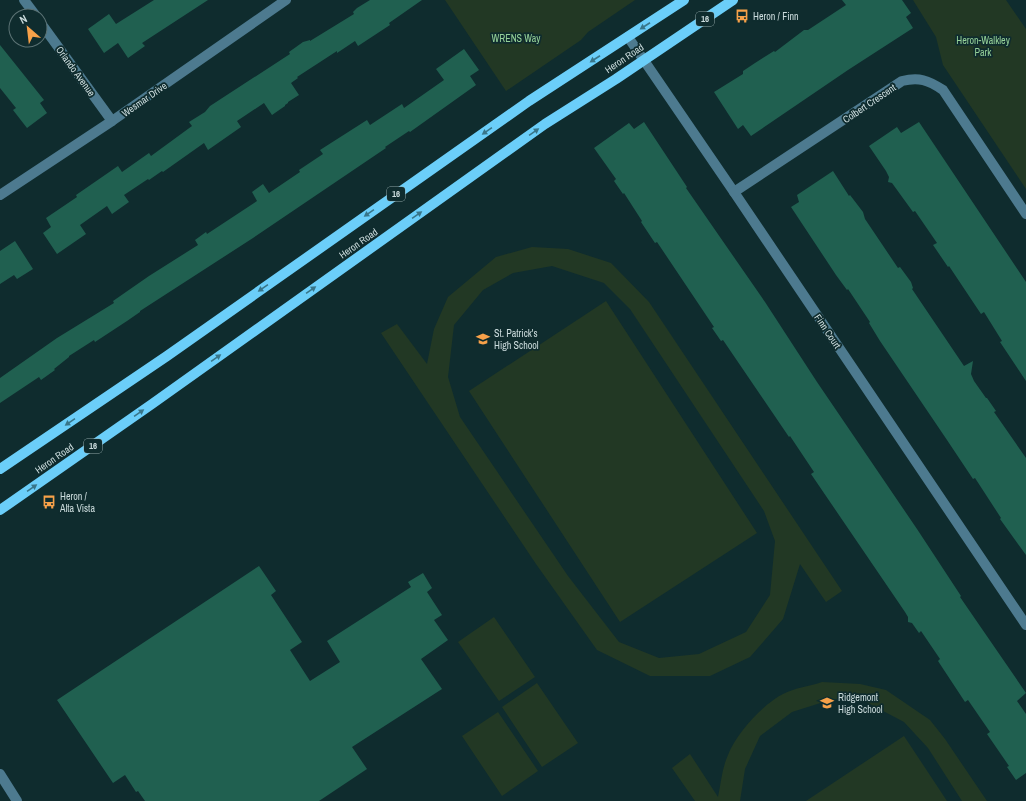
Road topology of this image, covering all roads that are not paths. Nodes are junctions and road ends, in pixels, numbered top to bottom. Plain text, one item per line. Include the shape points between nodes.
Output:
1 (286, 0) edge
2 (684, 0) edge
3 (732, 0) edge
4 (48, 33) edge
5 (628, 37) junction
6 (644, 60) junction
7 (112, 121) junction
8 (734, 192) junction
9 (0, 195) edge
10 (1026, 214) edge
11 (0, 468) edge
12 (0, 510) edge
13 (1026, 625) edge
14 (0, 774) edge
15 (17, 801) edge

1 - 7 street, Wesmar Drive
2 -> 5 main road, Heron Road / 16
3 - 6 main road, Heron Road / 16
4 - 7 street, Orlando Avenue
5 - 6 street, Finn Court
5 -> 11 main road, Heron Road / 16 via 529,101 167,356
6 - 8 street, Finn Court
12 -> 6 main road, Heron Road / 16 via 545,124
7 - 9 street, Wesmar Drive
8 - 10 street, Colbert Crescent via 902,81 913,78 930,81 943,90
8 - 13 street, Finn Court
14 - 15 street

